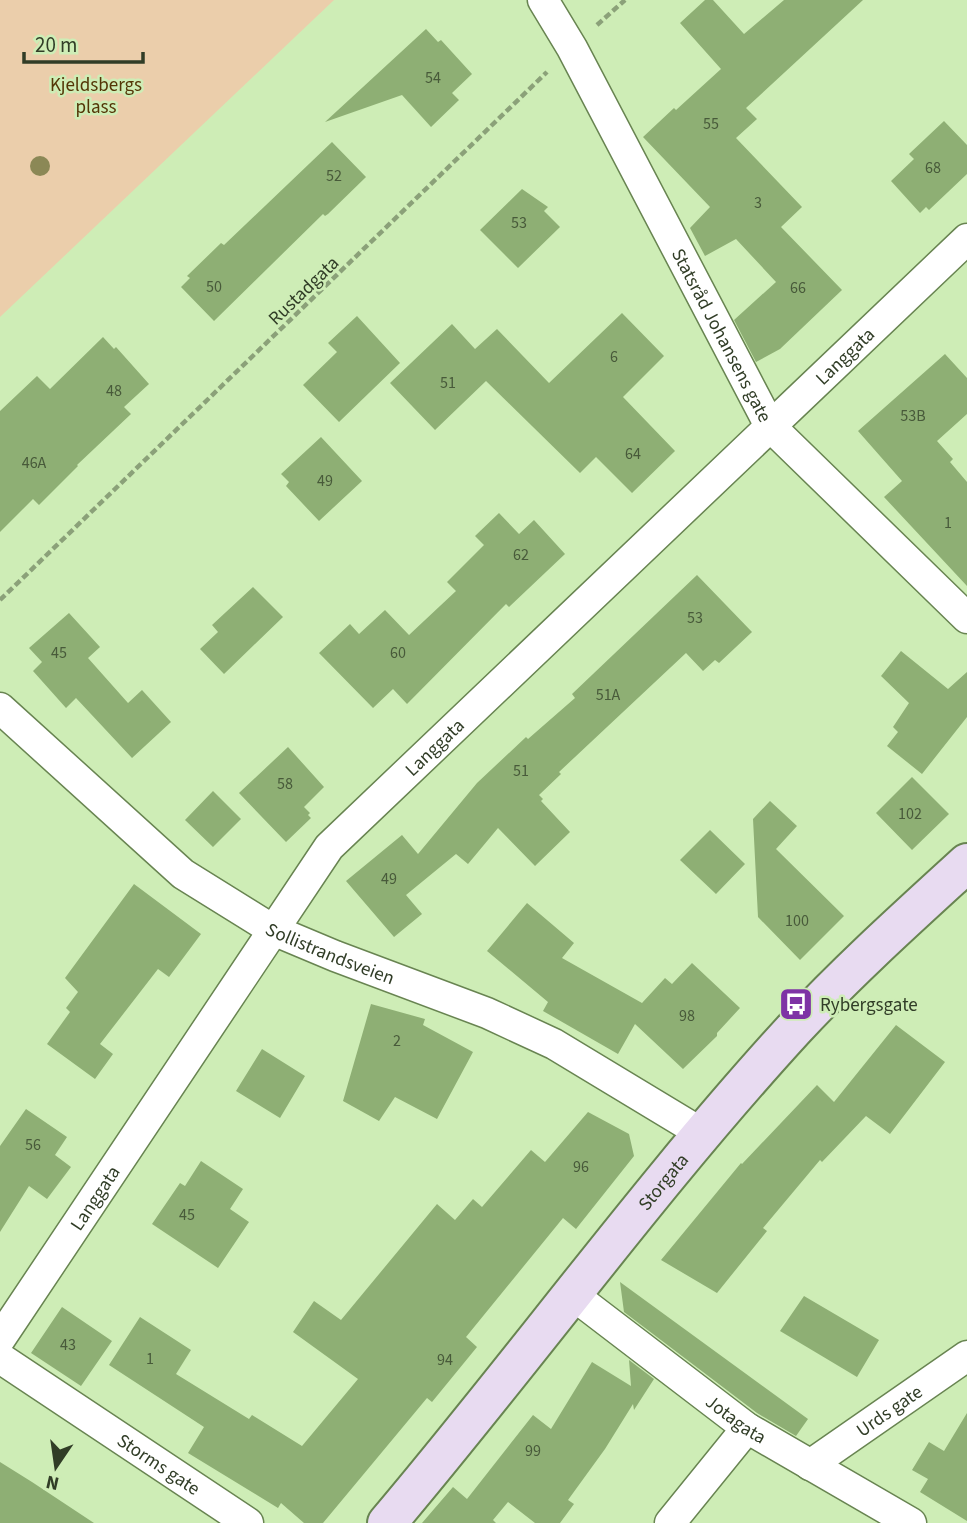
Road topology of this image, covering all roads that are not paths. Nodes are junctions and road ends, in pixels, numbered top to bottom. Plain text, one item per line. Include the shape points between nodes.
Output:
1 (543, 0) edge
2 (967, 239) edge
3 (770, 426) junction
4 (967, 618) edge
5 (0, 708) edge
6 (967, 863) edge
7 (273, 930) junction
8 (703, 1134) junction
9 (573, 1295) junction
10 (0, 1339) edge
11 (967, 1356) edge
12 (0, 1358) edge
13 (747, 1428) junction
14 (810, 1465) junction
15 (248, 1523) edge
16 (387, 1523) edge
17 (670, 1523) edge
18 (911, 1523) edge

1 - 3 street, Statsråd Johansens gate
2 - 3 street, Langgata
3 - 4 street, Statsråd Johansens gate
3 - 7 street, Langgata via 329,847
5 - 7 street, Sollistrandsveien via 183,874
6 - 8 main road, Storgata via 850,971
7 - 8 street, Sollistrandsveien via 554,1044
7 - 10 street, Langgata
8 - 9 main road, Storgata
9 - 13 street, Jotagata
9 - 16 main road, Storgata
11 - 14 street, Urds gate
12 - 15 street, Storms gate
13 - 14 street, Jotagata
13 - 17 street
14 - 18 street, Jotagata

